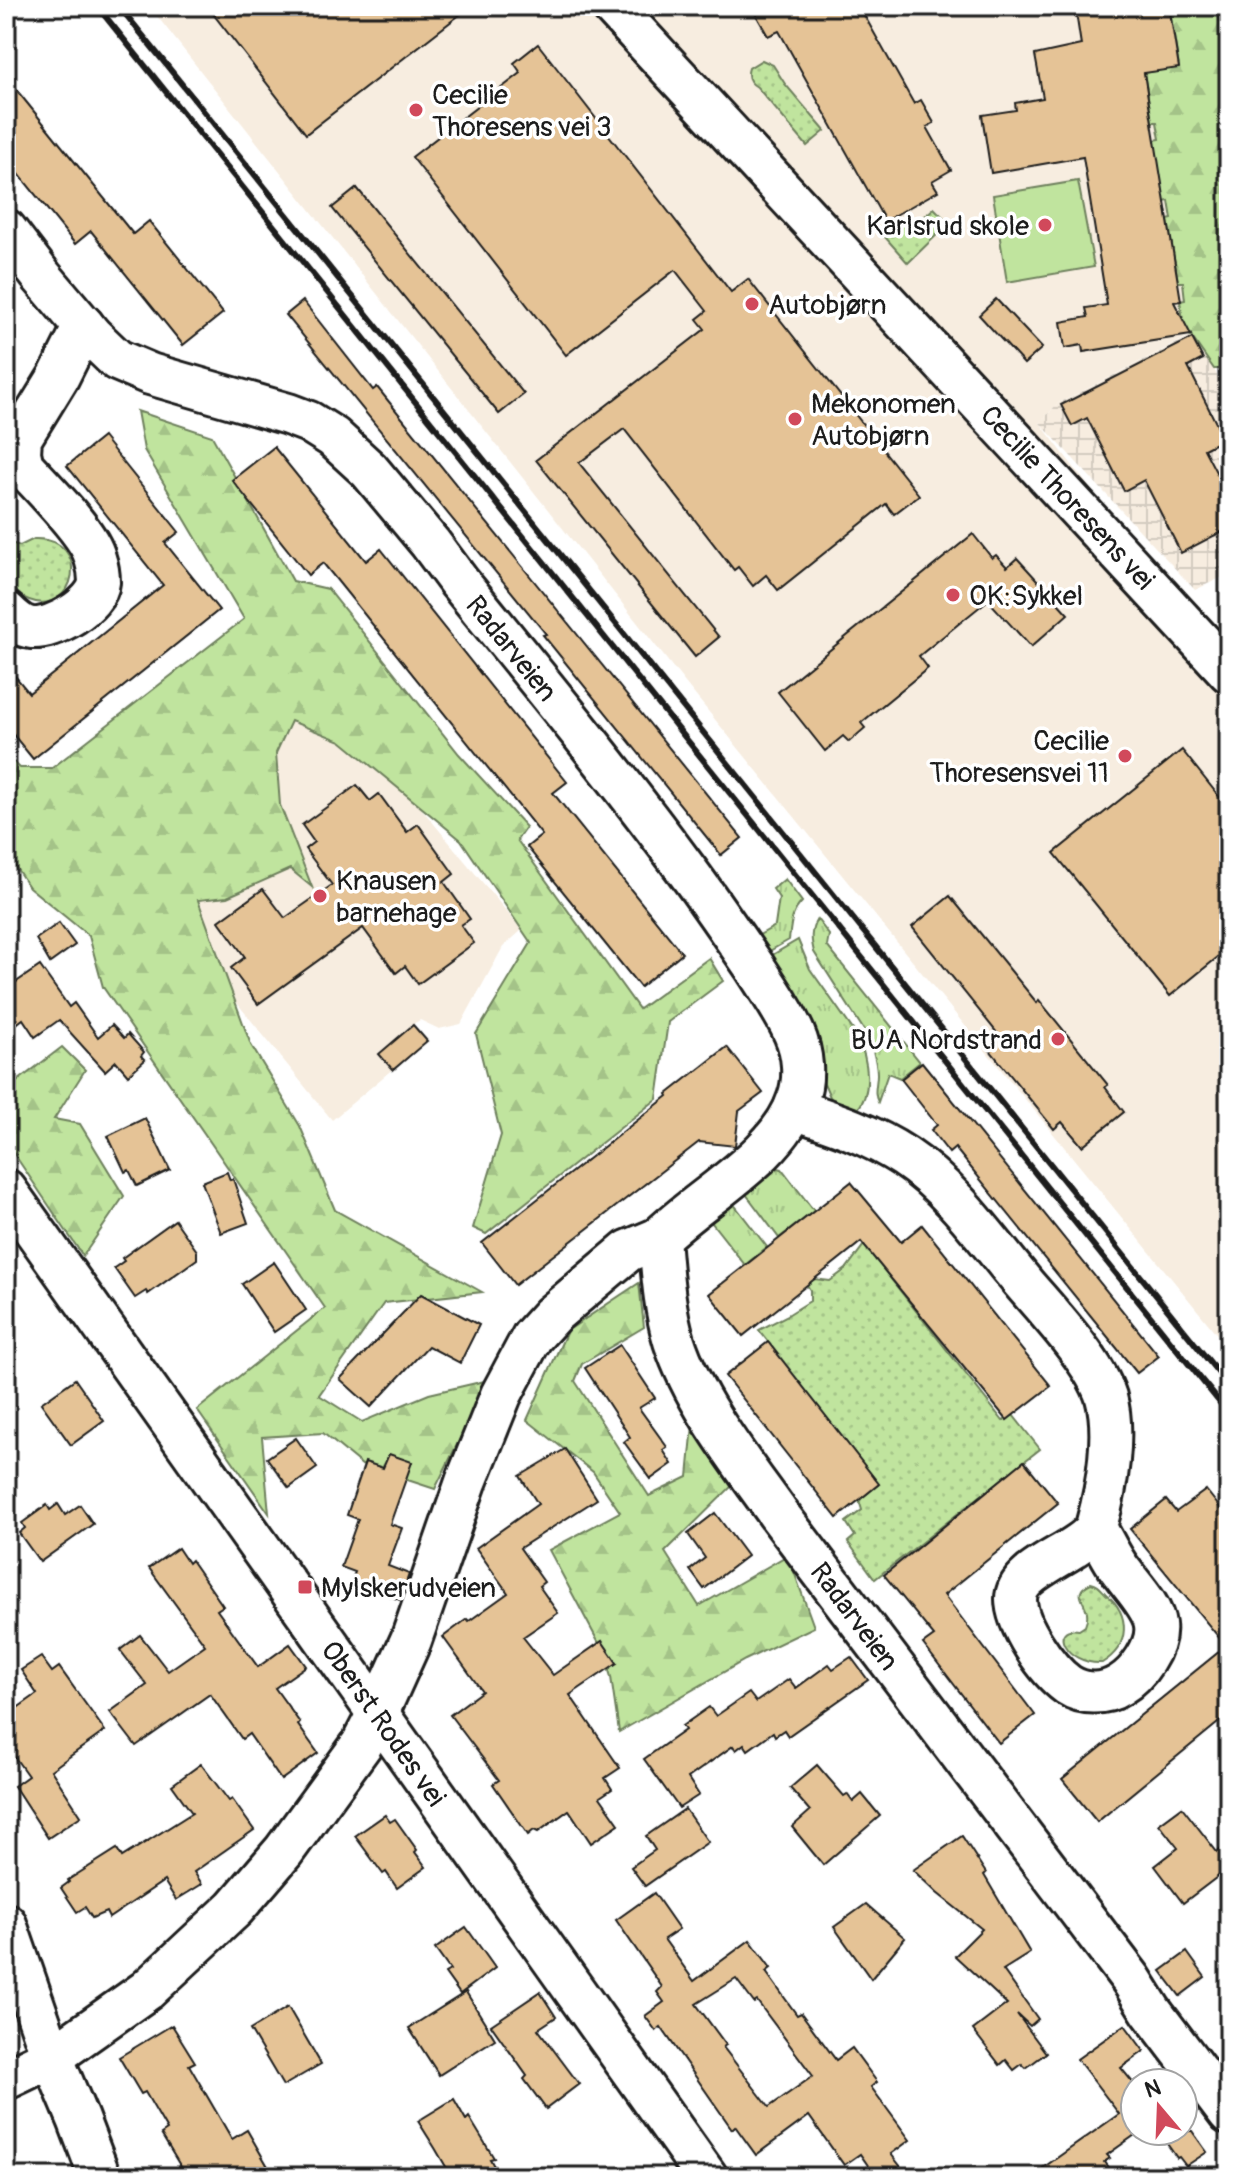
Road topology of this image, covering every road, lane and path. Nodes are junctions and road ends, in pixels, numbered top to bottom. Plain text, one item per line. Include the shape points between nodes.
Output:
1 (612, 6) edge
2 (6, 230) edge
3 (84, 326) junction
4 (13, 457) edge
5 (6, 612) edge
6 (1229, 672) edge
7 (794, 1109) junction
8 (6, 1190) edge
9 (659, 1238) junction
10 (1096, 1528) dead end
11 (378, 1713) junction
12 (6, 1924) edge
13 (52, 2057) junction
14 (6, 2079) edge
15 (1229, 2114) edge
16 (100, 2177) edge
17 (707, 2177) edge

1 - 6 street, Cecilie Thoresens vei
2 - 3 street, Radarveien
3 - 4 street
3 - 7 street, Radarveien via 117,360 309,422 369,470 647,817 759,974 796,1036 803,1076
4 - 5 street via 88,539 99,584 92,598 69,617 42,628 28,628
7 - 9 street, Radarveien via 771,1143
7 - 10 street via 851,1128 927,1173 1094,1371 1109,1421 1107,1479
8 - 11 street, Oberst Rodes vei
9 - 11 street via 628,1251 532,1337 501,1395 411,1640
9 - 15 street, Radarveien via 673,1339 690,1381 732,1449
11 - 13 street via 362,1744 284,1851 235,1908 147,1990
11 - 17 street, Oberst Rodes vei
12 - 13 street
13 - 14 street
13 - 16 street

